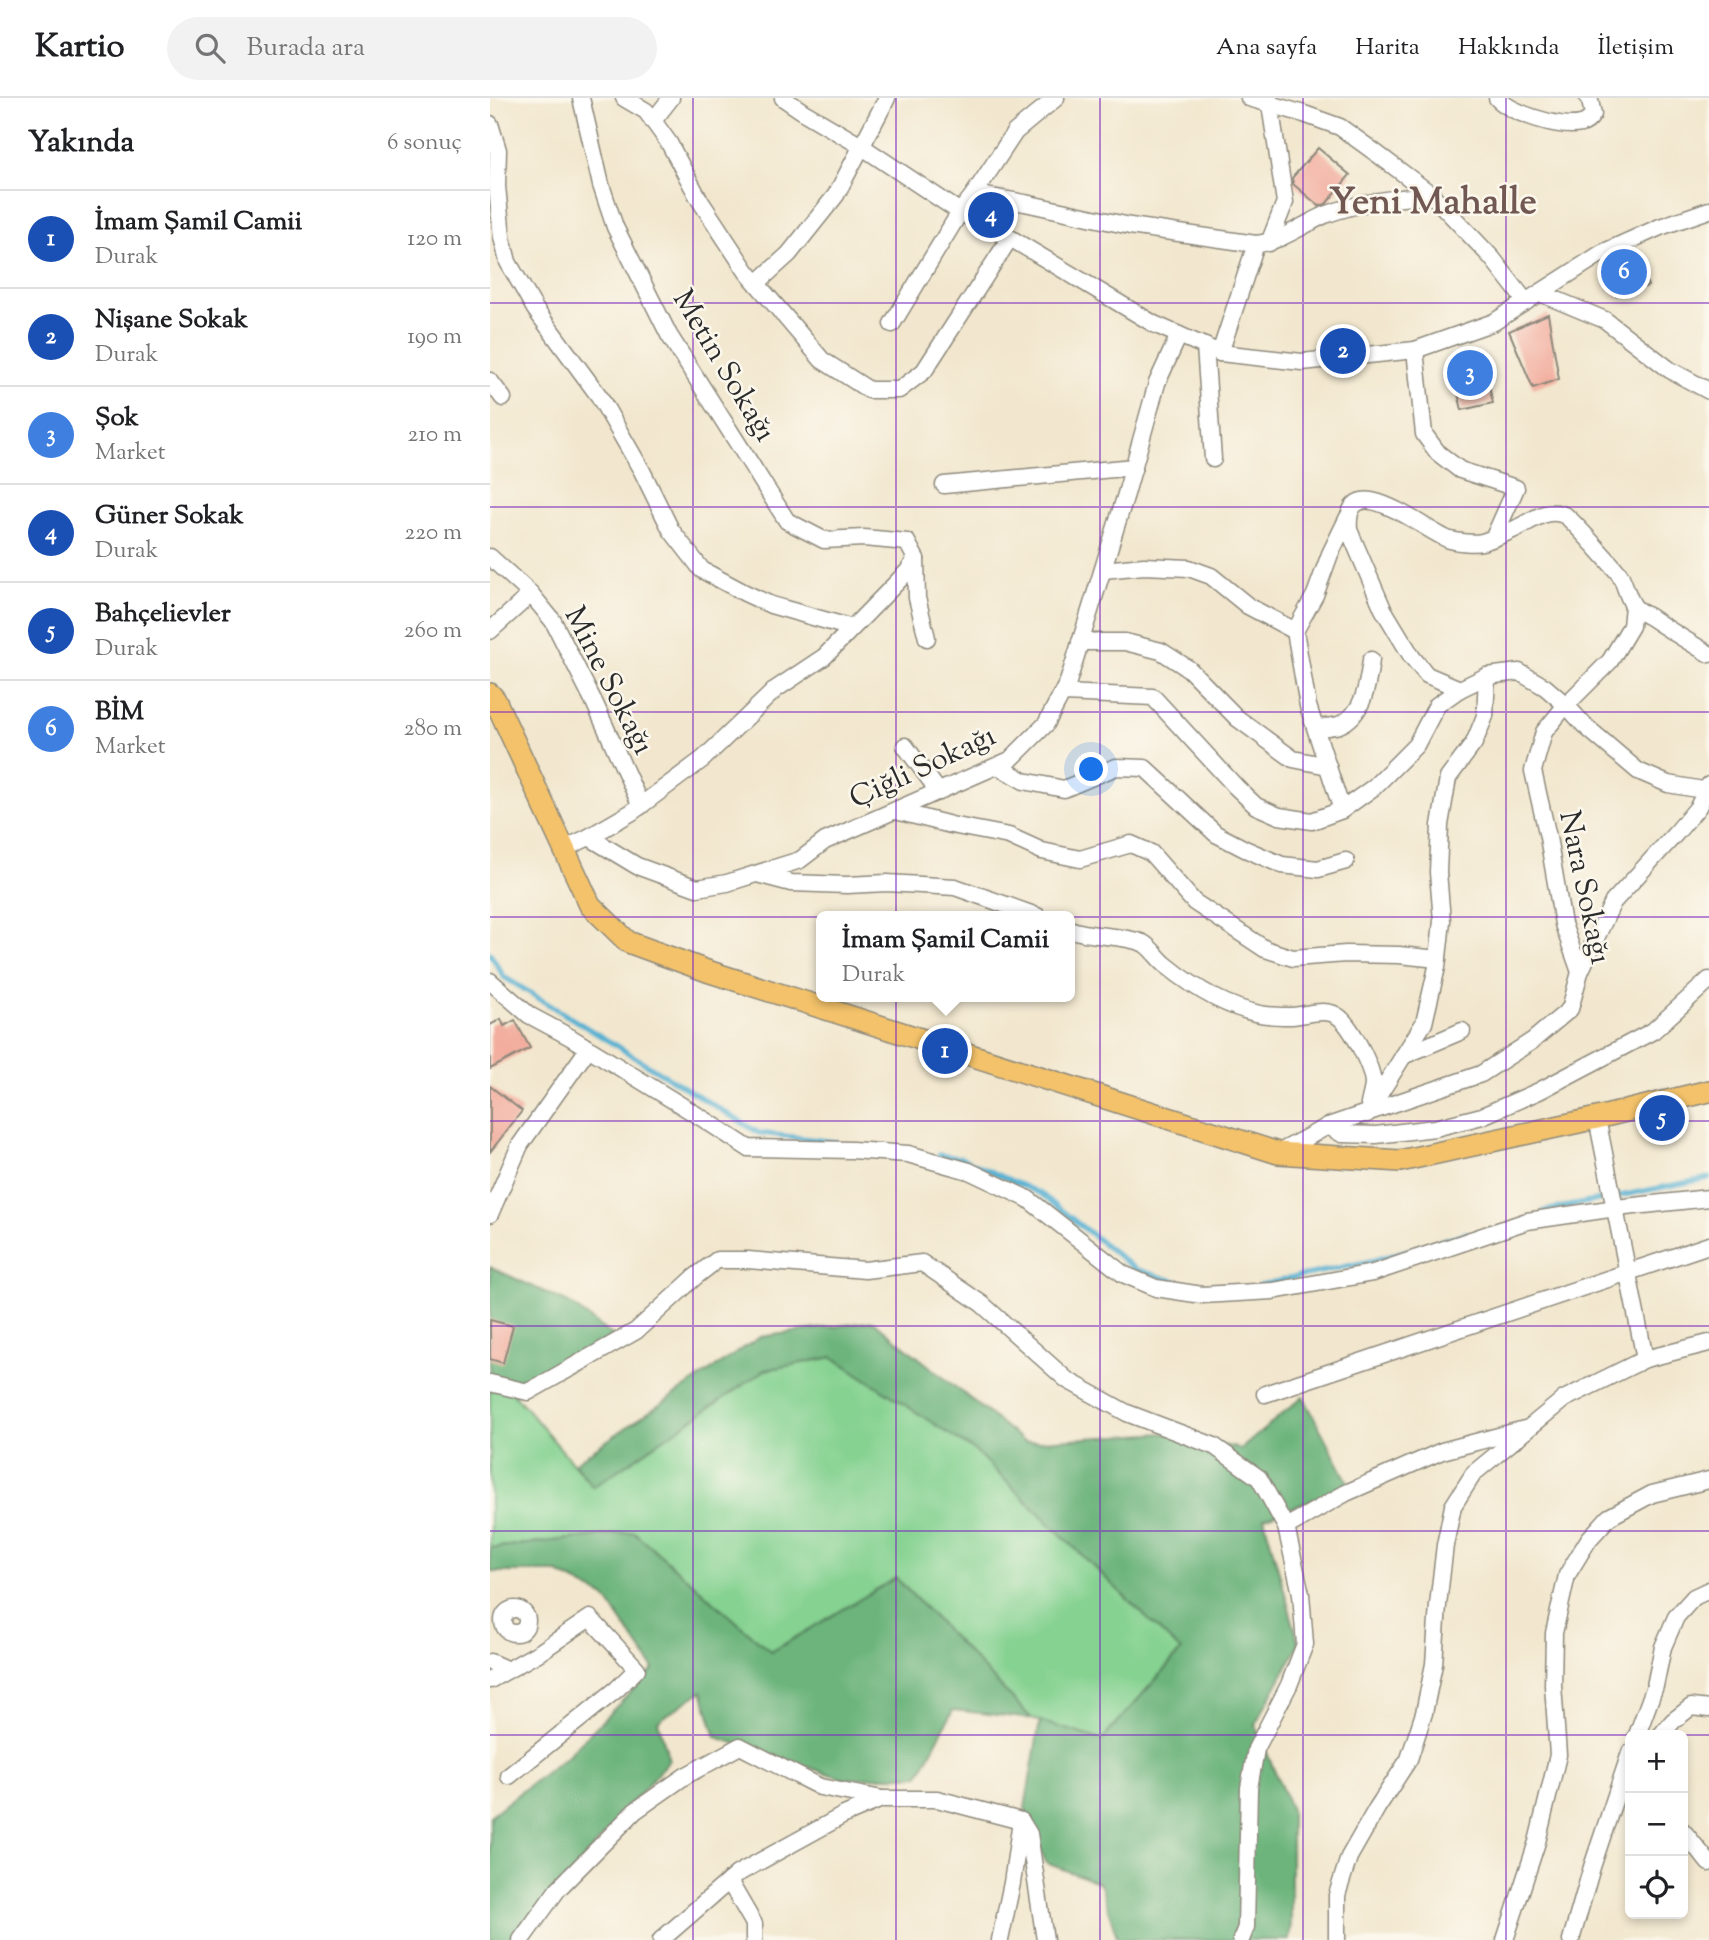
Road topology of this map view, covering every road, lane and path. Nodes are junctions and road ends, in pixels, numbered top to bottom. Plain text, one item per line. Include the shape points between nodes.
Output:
1 (581, 98) edge
2 (624, 98) edge
3 (671, 98) edge
4 (783, 98) edge
5 (887, 98) edge
6 (1056, 98) edge
7 (1249, 98) edge
8 (1497, 98) edge
9 (1588, 98) edge
10 (1269, 101) edge
11 (653, 121) junction
12 (490, 124) edge
13 (861, 146) junction
14 (974, 194) junction
15 (1432, 195) junction
16 (1709, 210) edge
17 (960, 212) junction
18 (1010, 238) junction
19 (1262, 244) junction
20 (757, 284) junction
21 (1540, 293) junction
22 (1526, 302) junction
23 (892, 324) dead end
24 (1179, 334) junction
25 (1213, 349) junction
26 (1415, 350) junction
27 (490, 381) edge
28 (1709, 391) edge
29 (503, 398) dead end
30 (1213, 459) dead end
31 (1134, 467) junction
32 (944, 485) dead end
33 (1348, 516) junction
34 (1494, 537) junction
35 (490, 557) edge
36 (916, 559) junction
37 (1103, 570) junction
38 (531, 594) junction
39 (1633, 606) junction
40 (852, 628) junction
41 (490, 631) edge
42 (1295, 631) junction
43 (927, 638) dead end
44 (1080, 642) junction
45 (1709, 654) edge
46 (1371, 660) dead end
47 (1487, 676) junction
48 (1460, 688) junction
49 (1063, 693) junction
50 (490, 694) edge
51 (1566, 705) junction
52 (1316, 728) junction
53 (905, 746) dead end
54 (998, 766) junction
55 (1328, 766) junction
56 (1708, 789) edge
57 (939, 792) junction
58 (641, 806) junction
59 (1342, 810) junction
60 (896, 811) junction
61 (589, 837) junction
62 (564, 849) junction
63 (1346, 861) dead end
64 (757, 874) junction
65 (1023, 911) edge
66 (1075, 931) edge
67 (1438, 959) junction
68 (1580, 972) junction
69 (1709, 980) edge
70 (490, 981) edge
71 (1462, 1031) dead end
72 (588, 1049) junction
73 (1403, 1056) junction
74 (1709, 1091) edge
75 (1367, 1114) junction
76 (1597, 1118) junction
77 (1328, 1126) junction
78 (1278, 1153) junction
79 (1709, 1198) edge
80 (1614, 1199) junction
81 (490, 1214) edge
82 (1709, 1245) edge
83 (1629, 1273) junction
84 (1709, 1343) edge
85 (1646, 1359) junction
86 (490, 1383) edge
87 (1265, 1394) dead end
88 (1529, 1428) junction
89 (1709, 1480) edge
90 (1286, 1527) junction
91 (1709, 1590) edge
92 (490, 1662) edge
93 (508, 1670) junction
94 (490, 1680) edge
95 (1709, 1709) edge
96 (1639, 1730) edge
97 (1665, 1730) edge
98 (509, 1776) dead end
99 (1625, 1792) edge
100 (882, 1798) junction
101 (1021, 1822) junction
102 (1688, 1837) edge
103 (1709, 1863) edge
104 (729, 1881) junction
105 (521, 1940) edge
106 (661, 1940) edge
107 (754, 1940) edge
108 (1000, 1940) edge
109 (1045, 1940) edge
110 (1241, 1940) edge
111 (1337, 1940) edge
112 (1505, 1940) edge
113 (1571, 1940) edge

1 - 36 street, Metin Sokağı via 615,227 669,335 787,521 824,540 907,542
2 - 11 street
3 - 11 street
4 - 13 street
5 - 13 street
6 - 14 street via 1015,132
7 - 10 street
8 - 9 street via 1531,117 1571,125 1583,124 1593,114
10 - 15 street via 1340,127
10 - 19 street via 1285,202
11 - 20 street
12 - 40 street via 498,150 497,186 508,262 535,309 599,396 671,530 702,570 771,605
13 - 17 street
13 - 20 street via 836,195 789,254
14 - 17 street
14 - 19 street via 1130,226
15 - 19 street via 1385,199 1326,215
15 - 22 street
16 - 21 street via 1602,253
17 - 18 street
17 - 23 street
18 - 20 street via 924,371 899,390 869,390 822,360
18 - 24 street via 1154,324
19 - 25 street
21 - 22 street
21 - 28 street via 1605,320 1670,370
22 - 26 street via 1494,322
24 - 25 street
24 - 31 street, Çiğli Sokağı via 1157,383
25 - 26 street via 1302,362
25 - 30 street
26 - 34 street via 1424,433 1438,453 1460,470 1516,488
27 - 29 street
31 - 32 street
31 - 37 street, Çiğli Sokağı
33 - 34 street via 1361,500 1370,500 1451,540 1479,543
33 - 42 street
33 - 48 street via 1349,530 1383,609 1412,657 1427,675
34 - 39 street via 1541,514 1565,515 1620,574
35 - 38 street, Mine Sokağı
36 - 40 street
36 - 43 street
37 - 42 street via 1189,568 1211,576 1248,606
37 - 44 street, Çiğli Sokağı
38 - 41 street
38 - 58 street, Mine Sokağı via 554,621
39 - 45 street
39 - 51 street, Nara Sokağı via 1631,626 1611,661
40 - 58 street via 824,657 776,689 703,760
42 - 52 street
44 - 49 street, Çiğli Sokağı
44 - 55 street via 1125,642 1161,651 1188,669 1237,718 1293,759
46 - 52 street via 1367,692 1351,717 1339,725
47 - 48 street
47 - 51 street via 1519,672
47 - 67 street via 1485,716 1474,743 1448,778 1440,825
48 - 59 street via 1437,705 1416,745 1374,787
49 - 54 street, Çiğli Sokağı via 1046,724
49 - 59 street via 1153,697 1256,806 1279,816 1312,821
50 - 62 main road
51 - 56 street via 1638,771 1668,785
51 - 68 street, Nara Sokağı via 1544,732 1533,771 1563,924
52 - 55 street
53 - 57 street
54 - 57 street, Çiğli Sokağı
54 - 63 street via 1024,781 1064,789 1116,768 1145,768 1216,834 1245,849 1282,864 1318,869
55 - 59 street
56 - 68 street via 1677,832 1613,902
57 - 60 street, Çiğli Sokağı
58 - 61 street
60 - 64 street, Çiğli Sokağı via 825,841 800,860
60 - 67 street via 1009,836 1042,851 1080,859 1130,844 1151,853 1194,902 1265,949 1293,958 1346,954
61 - 62 street
61 - 64 street, Çiğli Sokağı via 637,866 697,888
62 - 78 main road via 590,905 628,942
64 - 65 street via 791,883 955,887
66 - 75 street via 1146,944 1188,983 1223,1002 1261,1014 1337,1015 1350,1030 1373,1082
67 - 73 street via 1424,1023
68 - 75 street, Nara Sokağı via 1570,1009 1532,1041 1481,1074
69 - 77 street via 1653,1031 1482,1116 1435,1128 1376,1135 1342,1134
70 - 72 street via 529,1015
71 - 73 street
72 - 80 street via 748,1148 908,1154 969,1171 1028,1199 1123,1274 1156,1288 1202,1296 1273,1291 1373,1273 1527,1221
72 - 81 street via 520,1145
73 - 75 street
74 - 76 main road
75 - 77 street, Nara Sokağı
76 - 78 main road via 1400,1161
76 - 80 street
77 - 78 street, Nara Sokağı
79 - 80 street
80 - 83 street
82 - 83 street
83 - 85 street
83 - 87 street
84 - 85 street
85 - 88 street via 1564,1399
86 - 90 street via 528,1392 563,1374 636,1331 717,1260 865,1270 922,1264 982,1304 1066,1380 1127,1413 1214,1446 1259,1478
88 - 90 street via 1442,1451 1346,1493
88 - 111 street via 1474,1473 1453,1506 1424,1713 1409,1759 1349,1857 1337,1895
89 - 112 street via 1651,1494 1609,1517 1567,1575 1554,1633 1558,1755 1537,1842
90 - 110 street via 1301,1594 1305,1644 1256,1749 1249,1788 1246,1927
91 - 96 street via 1694,1597 1676,1617
92 - 93 street
93 - 94 street
93 - 98 street via 590,1618 637,1669
95 - 97 street via 1691,1707
99 - 113 street
100 - 101 street via 937,1799
100 - 104 street
100 - 105 street via 820,1787 740,1746 635,1811 558,1889
101 - 108 street
101 - 109 street via 1029,1834
102 - 103 street
104 - 106 street
104 - 107 street via 754,1924

